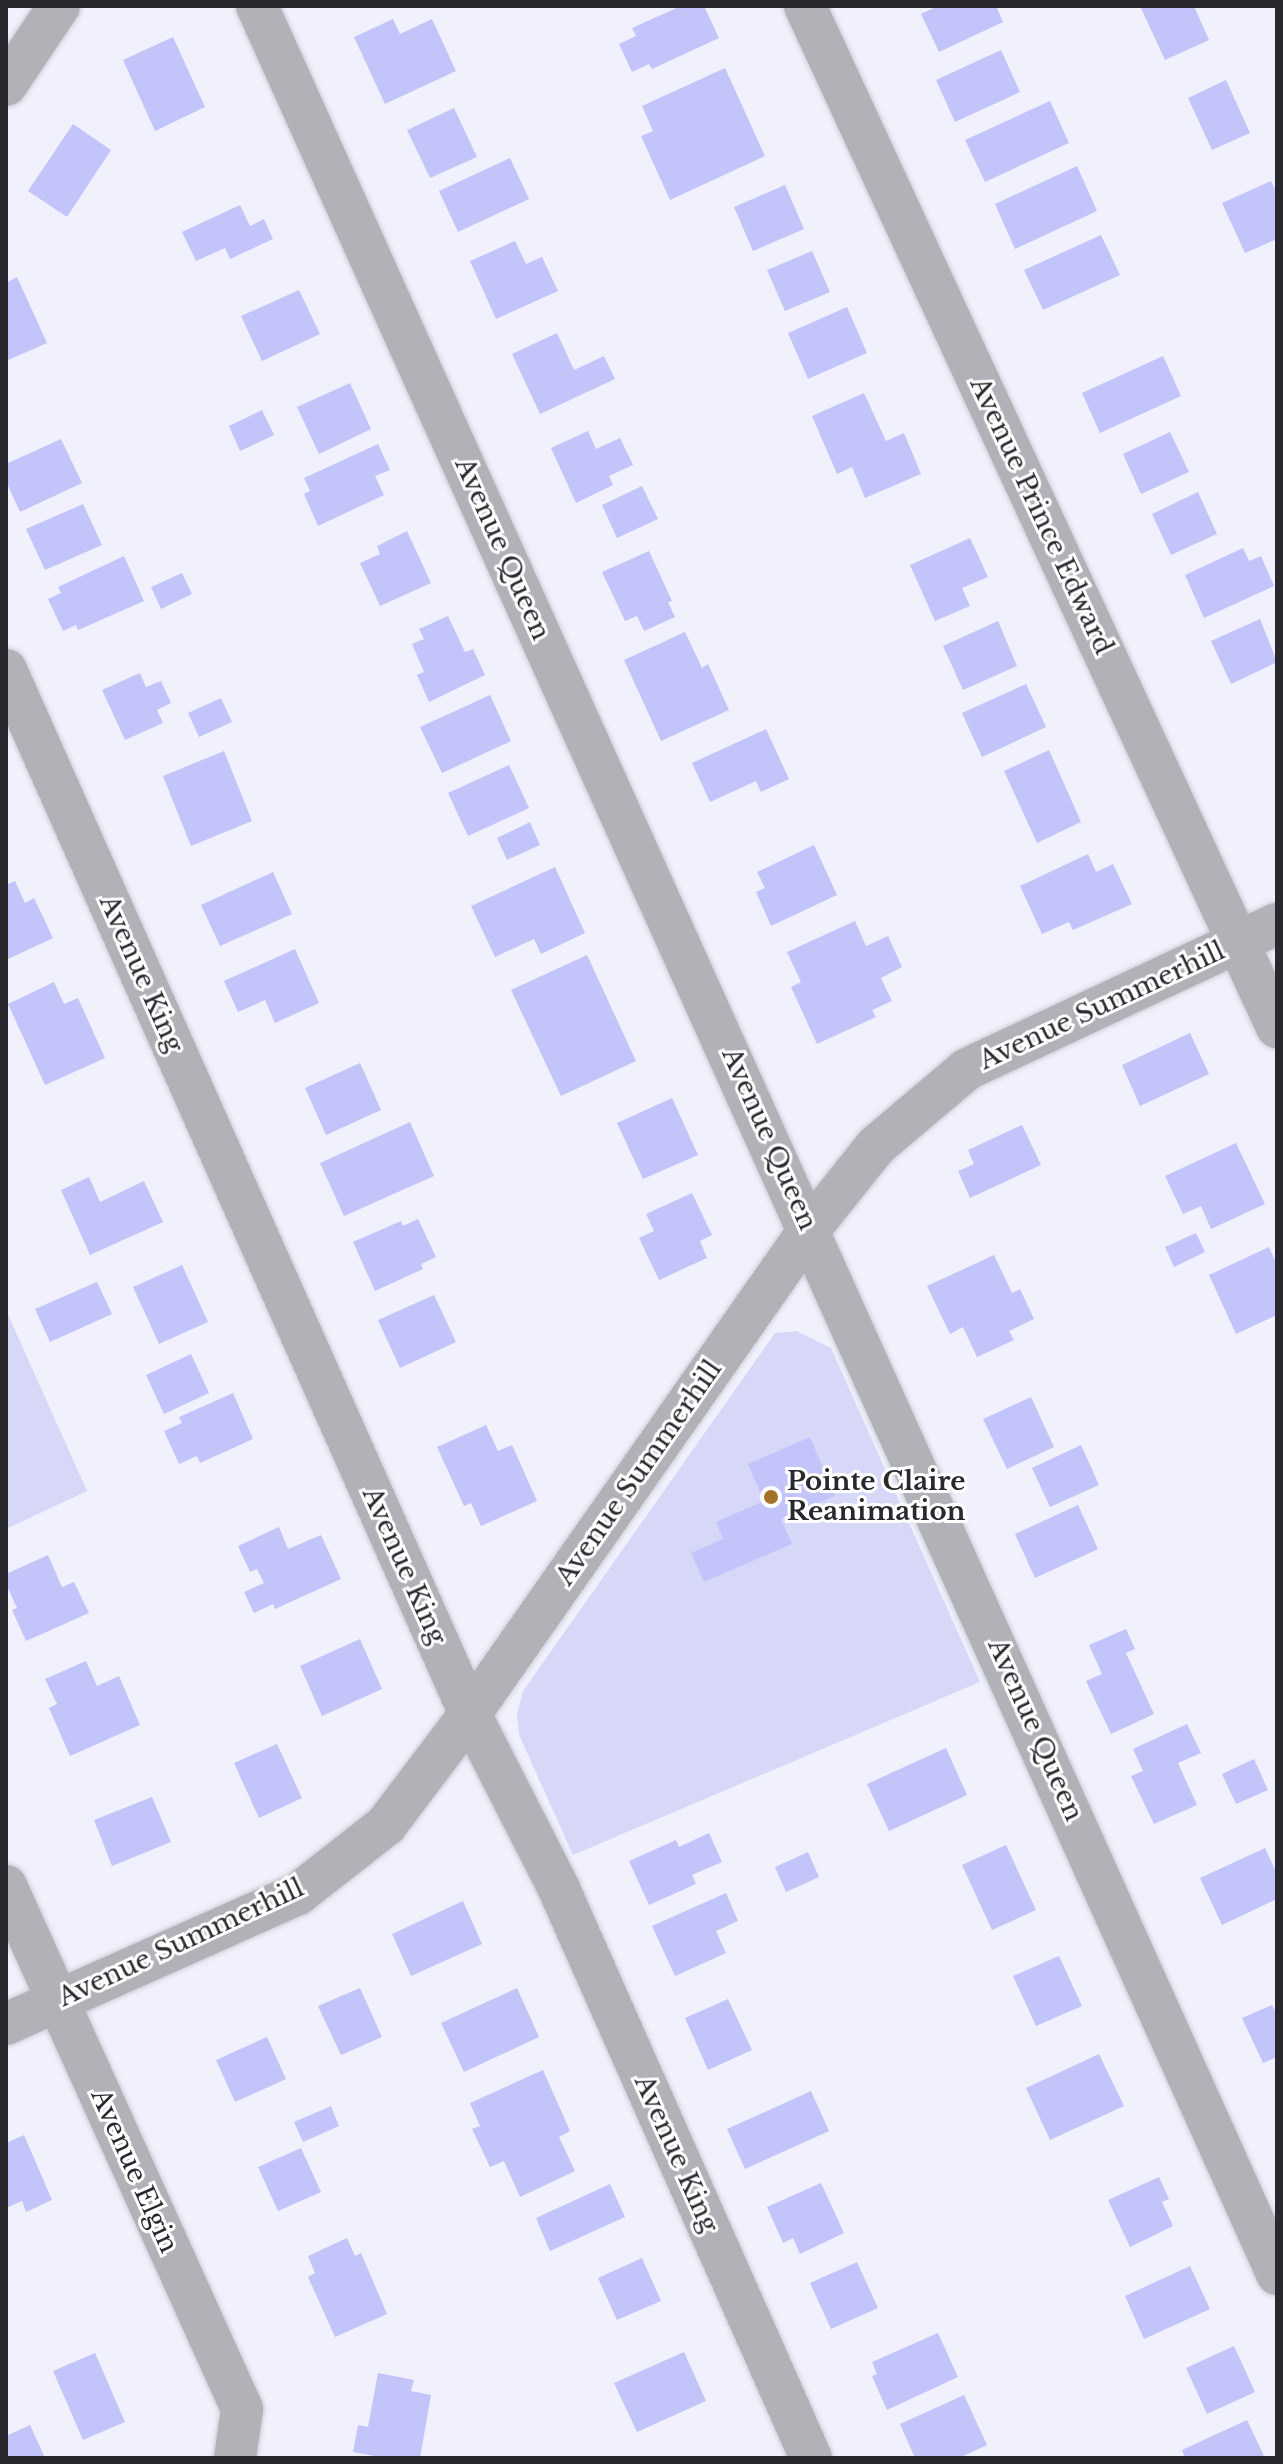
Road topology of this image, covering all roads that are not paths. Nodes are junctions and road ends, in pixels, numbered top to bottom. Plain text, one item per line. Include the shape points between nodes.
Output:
1 (59, 6) edge
2 (257, 6) edge
3 (805, 6) edge
4 (6, 85) edge
5 (6, 670) edge
6 (1277, 924) edge
7 (1238, 942) junction
8 (1277, 1027) edge
9 (809, 1230) junction
10 (470, 1714) junction
11 (6, 1886) edge
12 (57, 2001) junction
13 (6, 2024) edge
14 (1277, 2274) edge
15 (235, 2458) edge
16 (811, 2458) edge

1 - 4 street
2 - 9 street, Avenue Queen
3 - 7 street, Avenue Prince Edward
5 - 10 street, Avenue King
6 - 7 street, Avenue Summerhill
7 - 8 street, Avenue Prince Edward
7 - 9 street, Avenue Summerhill via 967,1069 876,1146
9 - 10 street, Avenue Summerhill
9 - 14 street, Avenue Queen
10 - 12 street, Avenue Summerhill via 386,1825 298,1894
10 - 16 street, Avenue King via 559,1889
11 - 12 street, Avenue Elgin
12 - 13 street, Avenue Summerhill
12 - 15 street, Avenue Elgin via 242,2409

